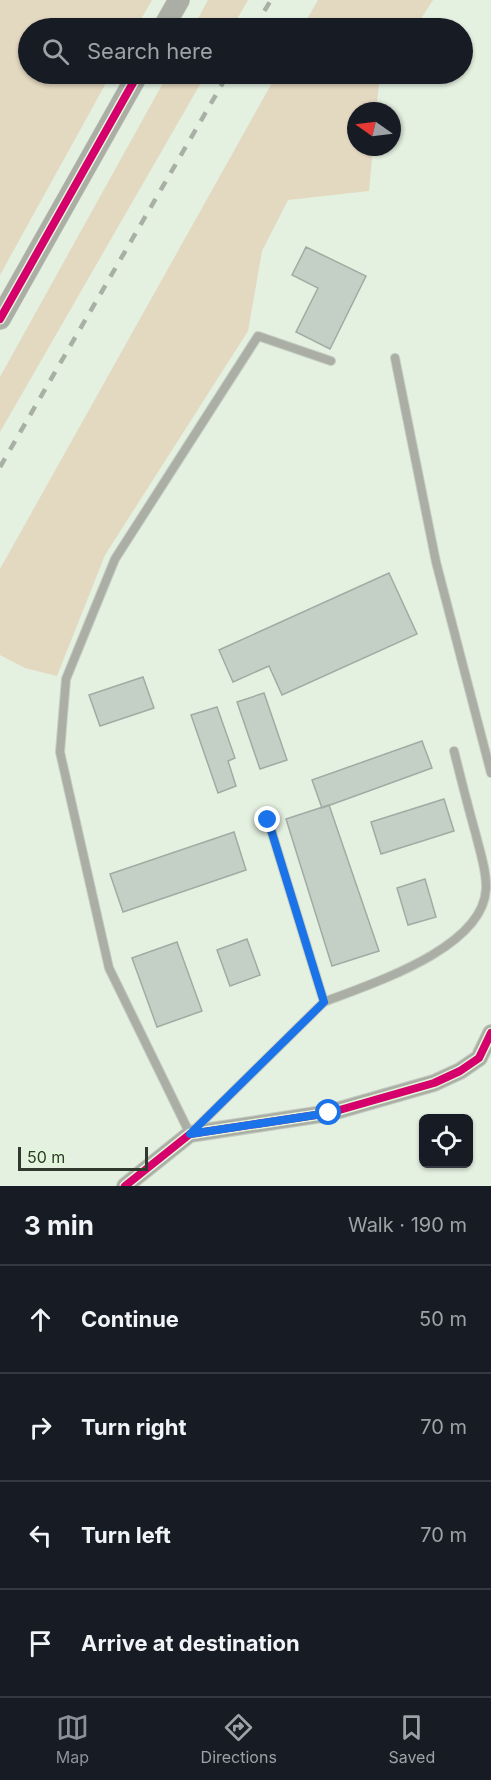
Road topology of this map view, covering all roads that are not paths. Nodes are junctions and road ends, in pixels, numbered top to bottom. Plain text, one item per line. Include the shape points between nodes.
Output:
1 (179, 0) edge
2 (169, 18) edge
3 (132, 84) edge
4 (0, 319) edge
5 (395, 358) dead end
6 (331, 361) dead end
7 (454, 751) dead end
8 (491, 773) edge
9 (268, 820) dead end
10 (324, 1002) junction
11 (491, 1033) edge
12 (190, 1134) junction
13 (125, 1186) edge

1 - 2 street
3 - 4 street
5 - 8 lane via 436,562
6 - 12 lane via 258,336 115,559 66,679 60,752 109,968
7 - 10 lane via 484,867 487,890 479,913 448,945 416,965
9 - 10 lane
10 - 12 lane
11 - 12 street via 479,1058 434,1083 329,1113
12 - 13 street

